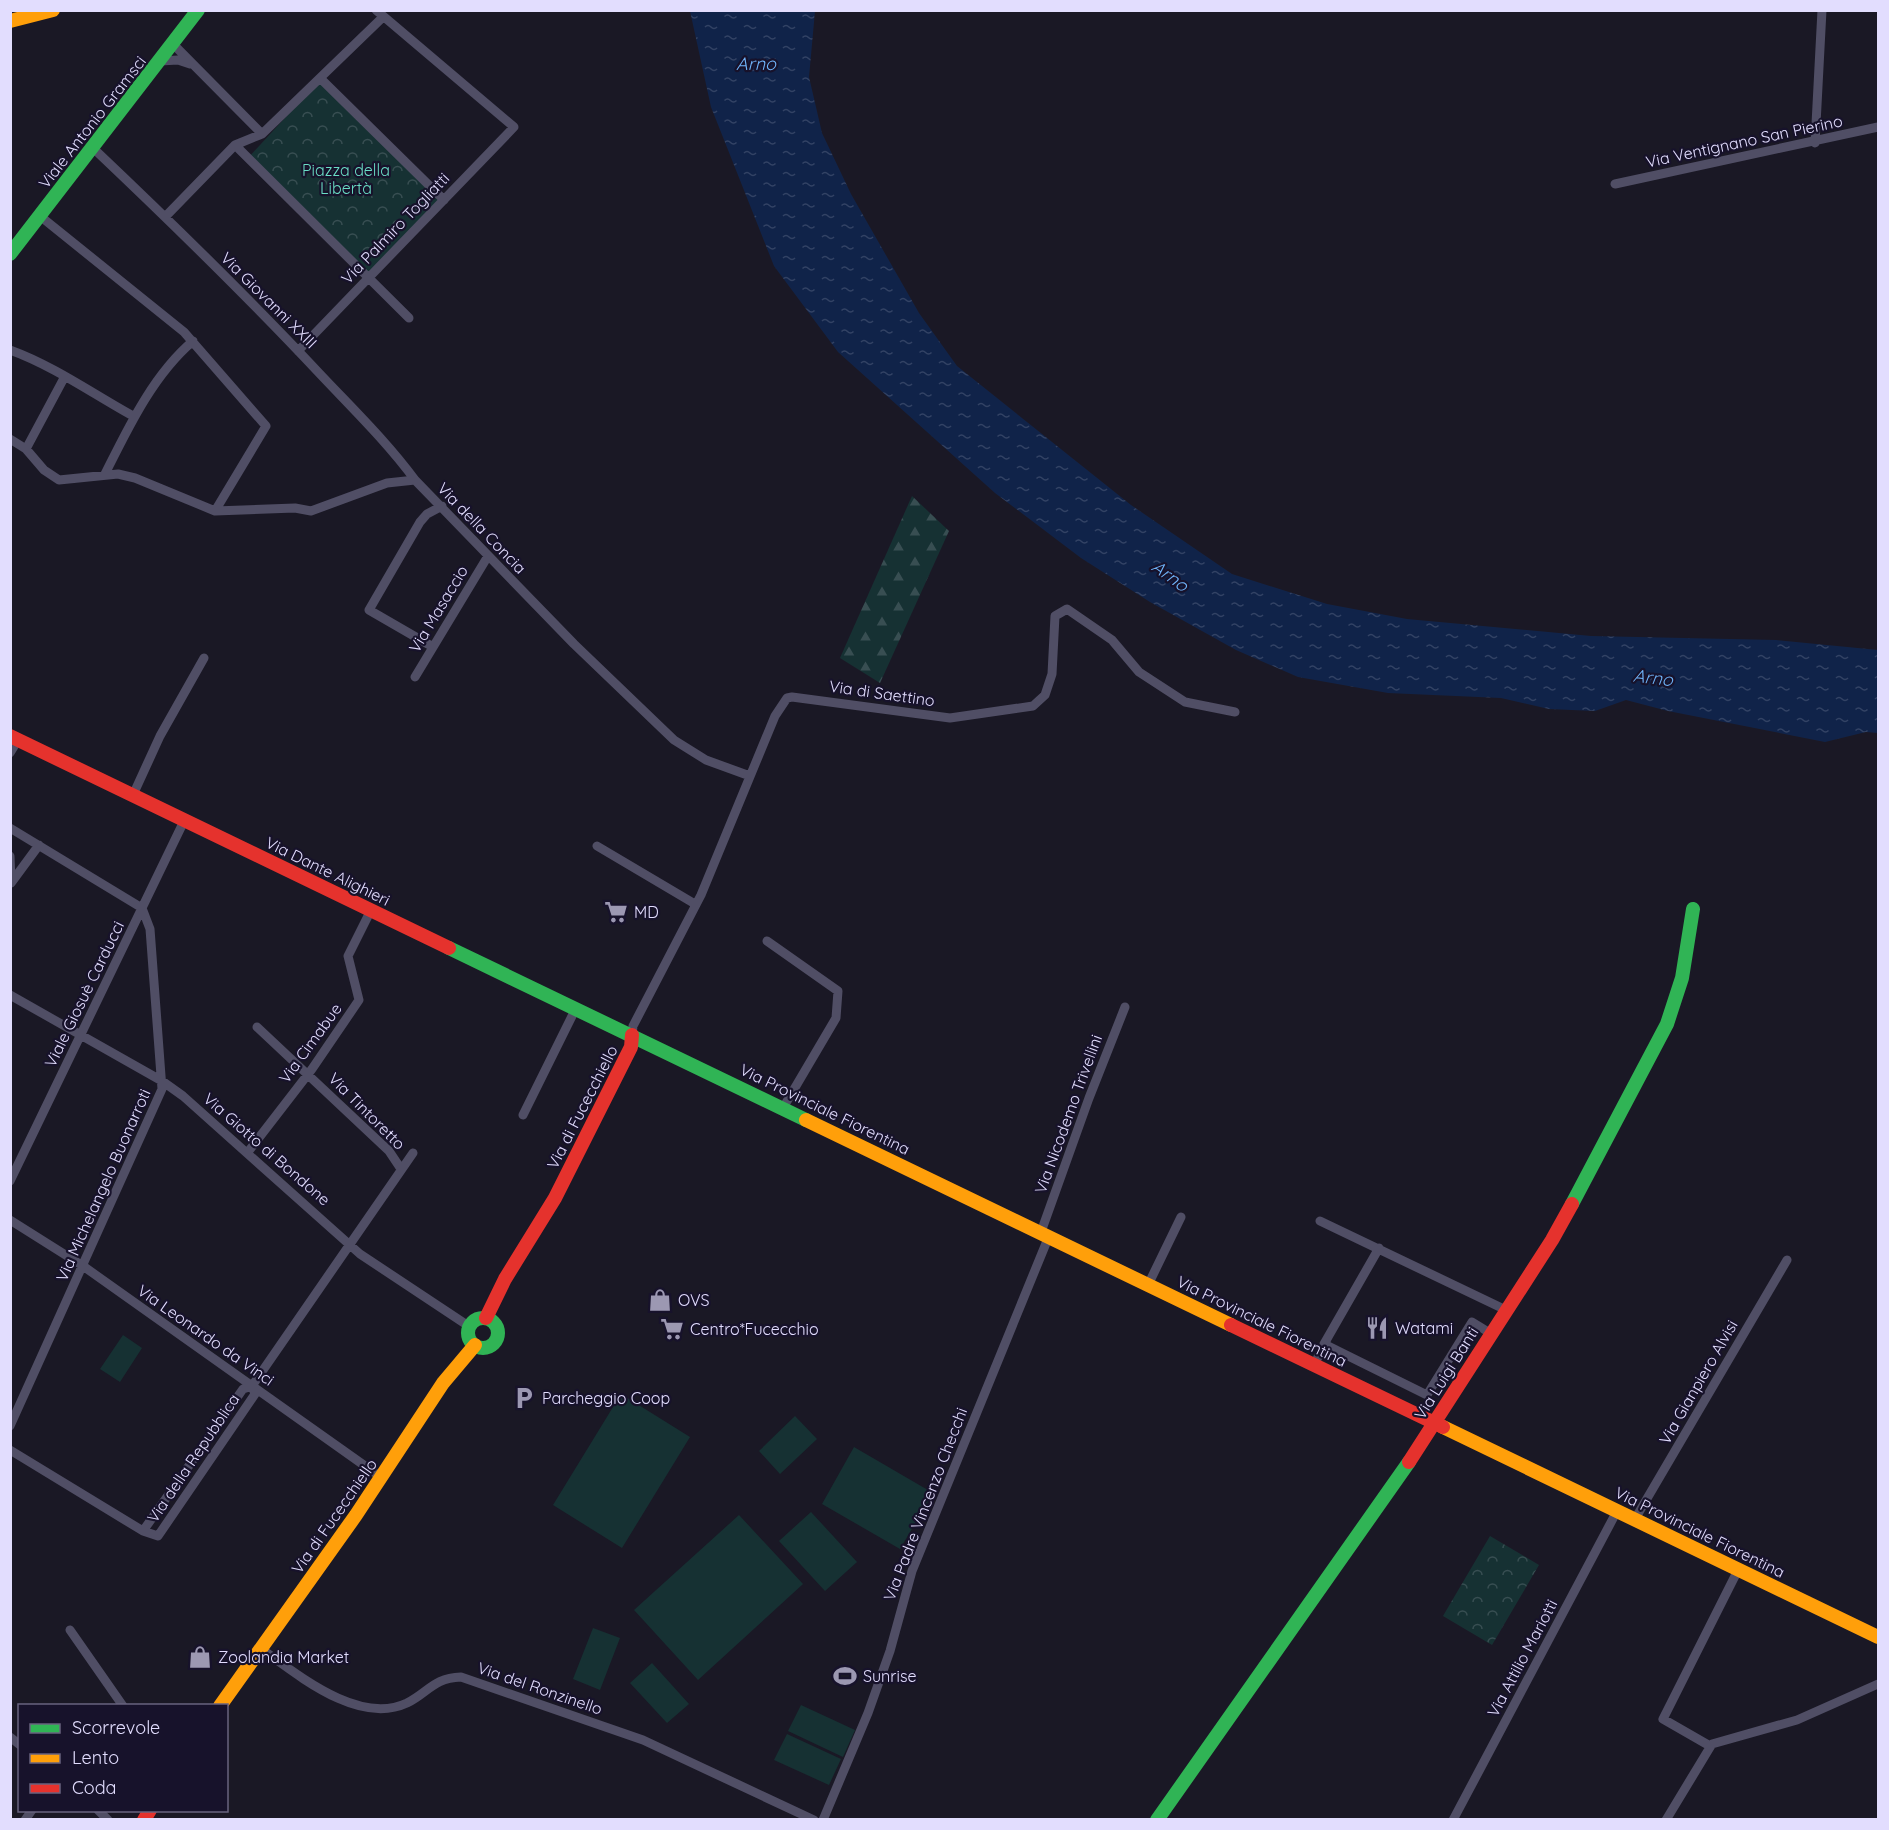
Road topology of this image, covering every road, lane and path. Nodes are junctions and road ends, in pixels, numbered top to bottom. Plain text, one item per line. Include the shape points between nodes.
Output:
1 (53, 10) edge
2 (198, 10) edge
3 (1822, 10) edge
4 (380, 14) edge
5 (10, 21) edge
6 (173, 44) junction
7 (160, 61) junction
8 (192, 65) junction
9 (321, 79) junction
10 (1878, 127) edge
11 (262, 134) junction
12 (1815, 143) junction
13 (236, 145) junction
14 (93, 148) junction
15 (1615, 184) dead end
16 (444, 200) junction
17 (40, 216) junction
18 (165, 217) junction
19 (10, 254) edge
20 (368, 278) junction
21 (408, 318) dead end
22 (193, 341) junction
23 (10, 350) edge
24 (298, 351) junction
25 (64, 378) junction
26 (133, 416) junction
27 (10, 439) edge
28 (26, 449) junction
29 (105, 474) junction
30 (415, 480) junction
31 (442, 506) junction
32 (215, 511) junction
33 (488, 555) junction
34 (433, 647) junction
35 (204, 658) dead end
36 (415, 677) dead end
37 (1235, 712) dead end
38 (14, 738) edge
39 (10, 753) edge
40 (750, 776) junction
41 (134, 795) junction
42 (185, 819) junction
43 (10, 828) edge
44 (39, 845) junction
45 (597, 846) dead end
46 (10, 856) edge
47 (11, 884) edge
48 (695, 904) junction
49 (142, 908) junction
50 (1693, 909) dead end
51 (371, 910) junction
52 (767, 941) dead end
53 (10, 995) edge
54 (1125, 1007) dead end
55 (576, 1008) junction
56 (257, 1027) dead end
57 (632, 1035) junction
58 (81, 1036) junction
59 (308, 1075) junction
60 (162, 1081) junction
61 (783, 1107) junction
62 (523, 1115) dead end
63 (248, 1152) junction
64 (413, 1153) dead end
65 (401, 1169) junction
66 (10, 1181) edge
67 (1181, 1216) dead end
68 (10, 1220) edge
69 (1320, 1221) dead end
70 (1045, 1234) junction
71 (349, 1243) junction
72 (1379, 1248) junction
73 (1787, 1260) dead end
74 (83, 1266) junction
75 (1148, 1285) junction
76 (1506, 1310) junction
77 (486, 1318) junction
78 (470, 1327) junction
79 (1490, 1333) junction
80 (1324, 1344) junction
81 (475, 1346) junction
82 (1314, 1365) junction
83 (252, 1386) junction
84 (1436, 1423) junction
85 (10, 1426) edge
86 (10, 1450) edge
87 (381, 1478) junction
88 (1617, 1511) junction
89 (1635, 1519) junction
90 (143, 1531) junction
91 (1738, 1569) junction
92 (70, 1630) dead end
93 (1878, 1637) edge
94 (261, 1648) junction
95 (1878, 1684) edge
96 (122, 1704) edge
97 (221, 1704) edge
98 (1710, 1746) junction
99 (814, 1820) edge
100 (823, 1820) edge
101 (1156, 1820) edge
102 (1453, 1820) edge
103 (1666, 1820) edge

1 - 5 main road
2 - 6 main road, Viale Antonio Gramsci
3 - 12 street
4 - 9 street
4 - 16 street, Via Palmiro Togliatti via 514,128
6 - 7 main road, Viale Antonio Gramsci
6 - 8 street
7 - 8 street via 178,60
7 - 14 main road, Viale Antonio Gramsci
8 - 11 street
9 - 11 street
9 - 16 street
10 - 12 street, Via Ventignano San Pierino
11 - 13 street
12 - 15 street, Via Ventignano San Pierino
13 - 18 street
13 - 20 street
14 - 17 main road, Viale Antonio Gramsci
14 - 18 street, Via Giovanni XXIII
16 - 20 street, Via Palmiro Togliatti
17 - 19 main road, Viale Antonio Gramsci
17 - 22 street
18 - 24 street, Via Giovanni XXIII
20 - 21 street
20 - 24 street, Via Palmiro Togliatti
22 - 26 street
22 - 32 street via 267,426
23 - 25 street via 39,361
24 - 30 street, Via Giovanni XXIII
25 - 26 street
25 - 28 street
26 - 29 street
27 - 28 street, Via della Concia
28 - 29 street, Via della Concia via 59,480
29 - 32 street, Via della Concia via 135,478
30 - 31 street, Via della Concia
30 - 32 street, Via della Concia via 387,483 311,511
31 - 33 street, Via della Concia
31 - 34 street via 420,522 369,610
33 - 34 street, Via Masaccio
33 - 40 street, Via della Concia via 674,740 706,760
34 - 36 street, Via Masaccio
35 - 41 street via 159,736
37 - 40 street, Via di Saettino via 1185,702 1139,672 1112,640 1067,609 1055,616 1052,674 1045,695 1033,706 950,718 792,697 780,706
38 - 39 street
38 - 41 main road, Via Dante Alighieri
40 - 48 street, Via di Saettino
41 - 42 main road, Via Dante Alighieri
42 - 49 street, Viale Giosuè Carducci
42 - 51 main road, Via Dante Alighieri
43 - 44 street
44 - 47 street
44 - 49 street
45 - 48 street
46 - 47 street
48 - 57 street, Via di Saettino
49 - 58 street, Viale Giosuè Carducci
49 - 60 street, Via Michelangelo Buonarroti via 150,929
50 - 76 main road, Via Luigi Banti via 1682,978 1667,1024 1552,1240
51 - 55 main road, Via Dante Alighieri
51 - 59 street, Via Cimabue via 348,956 359,1000
52 - 61 street via 838,991 836,1018
53 - 58 street, Via Giotto di Bondone
54 - 70 street, Via Nicodemo Trivellini via 1089,1098
55 - 57 main road, Via Dante Alighieri
55 - 62 street
56 - 59 street, Via Tintoretto
57 - 61 main road, Via Provinciale Fiorentina
57 - 77 main road, Via di Fucecchiello via 631,1047 555,1198
58 - 60 street, Via Giotto di Bondone
58 - 66 street, Viale Giosuè Carducci
59 - 63 street, Via Cimabue
59 - 65 street, Via Tintoretto via 389,1151
60 - 63 street, Via Giotto di Bondone
60 - 74 street, Via Michelangelo Buonarroti via 159,1100
61 - 70 main road, Via Provinciale Fiorentina
63 - 71 street, Via Giotto di Bondone
64 - 65 street
65 - 71 street
67 - 75 street
68 - 74 street, Via Leonardo da Vinci
69 - 72 street
70 - 75 main road, Via Provinciale Fiorentina
70 - 100 street, Via Padre Vincenzo Checchi via 912,1571 868,1713
71 - 78 street, Via Giotto di Bondone
71 - 83 street
72 - 76 street
72 - 80 street
73 - 89 street, Via Gianpiero Alvisi
74 - 83 street, Via Leonardo da Vinci
74 - 85 street, Via Michelangelo Buonarroti
75 - 82 main road, Via Provinciale Fiorentina
76 - 79 main road, Via Luigi Banti
77 - 78 main road via 476,1320
77 - 81 main road, Via di Fucecchiello via 497,1328 497,1338 488,1347
78 - 81 main road via 468,1335
79 - 80 street via 1472,1322 1427,1395
79 - 84 main road, Via Luigi Banti
80 - 82 street
81 - 87 main road, Via di Fucecchiello via 443,1383
82 - 84 main road, Via Provinciale Fiorentina
83 - 87 street, Via Leonardo da Vinci
83 - 90 street, Via della Repubblica via 243,1389
83 - 90 street, Via della Repubblica via 255,1394 158,1536
84 - 88 main road, Via Provinciale Fiorentina
84 - 101 main road, Via Luigi Banti
86 - 90 street
87 - 94 main road, Via di Fucecchiello
88 - 89 main road, Via Provinciale Fiorentina
88 - 102 street, Via Attilio Mariotti
89 - 91 main road, Via Provinciale Fiorentina
91 - 93 main road, Via Provinciale Fiorentina
91 - 98 street via 1663,1719
92 - 96 street
94 - 97 main road, Via di Fucecchiello
94 - 99 street, Via del Ronzinello via 322,1691 368,1706 397,1706 409,1702 435,1682 461,1677 644,1740
95 - 98 street via 1797,1719
98 - 103 street

